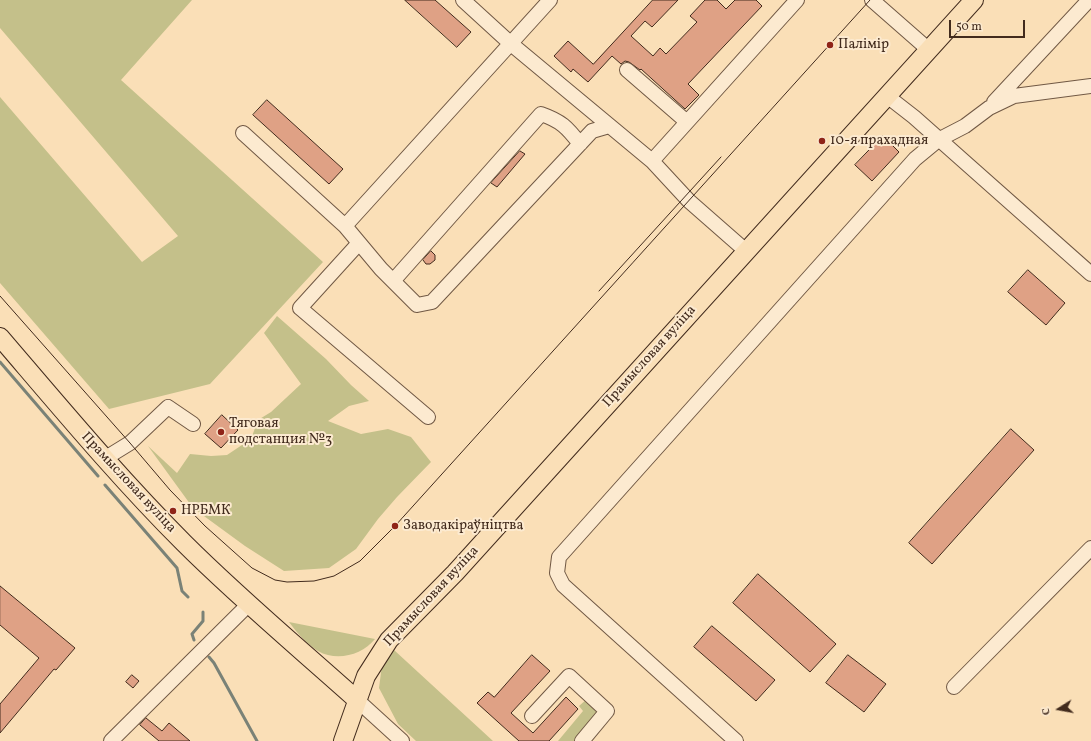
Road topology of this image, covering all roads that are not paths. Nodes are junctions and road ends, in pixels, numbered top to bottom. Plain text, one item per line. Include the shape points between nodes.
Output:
1 (463, 0) edge
2 (550, 0) edge
3 (797, 0) edge
4 (872, 0) edge
5 (974, 0) edge
6 (1089, 0) edge
7 (510, 43) junction
8 (929, 50) junction
9 (627, 70) dead end
10 (1091, 86) edge
11 (887, 96) junction
12 (989, 108) junction
13 (687, 122) junction
14 (609, 126) junction
15 (243, 133) dead end
16 (938, 140) junction
17 (580, 144) junction
18 (652, 161) junction
19 (345, 226) junction
20 (359, 243) junction
21 (746, 251) junction
22 (1091, 274) edge
23 (393, 281) junction
24 (0, 338) edge
25 (428, 417) dead end
26 (193, 424) dead end
27 (104, 459) junction
28 (1091, 548) edge
29 (249, 604) junction
30 (954, 687) dead end
31 (357, 700) junction
32 (532, 716) dead end
33 (111, 741) edge
34 (343, 741) edge
35 (402, 741) edge
36 (582, 741) edge
37 (736, 741) edge

1 - 7 street
2 - 7 street
3 - 13 street
4 - 8 street
5 - 8 main road, Прамысловая вуліца
6 - 12 street
7 - 14 street
7 - 19 street
8 - 11 main road, Прамысловая вуліца
9 - 13 street
10 - 12 street via 1014,96
11 - 16 street
11 - 21 main road, Прамысловая вуліца
12 - 16 street via 965,126
13 - 18 street
14 - 17 street via 592,130
14 - 18 street
15 - 19 street
16 - 22 street
16 - 37 street via 915,159 559,557 557,572 563,586
17 - 23 street via 432,302 417,305
17 - 23 street via 568,128 541,114
18 - 21 street via 689,201
19 - 20 street
20 - 23 street
20 - 25 street via 300,308
21 - 31 main road, Прамысловая вуліца via 455,573 389,640 366,676
24 - 27 main road, Прамысловая вуліца
26 - 27 street via 168,407 130,443
27 - 29 main road, Прамысловая вуліца via 183,542
28 - 30 street
29 - 31 main road, Прамысловая вуліца
29 - 33 street
31 - 34 main road
31 - 35 street
32 - 36 street via 569,676 607,711

